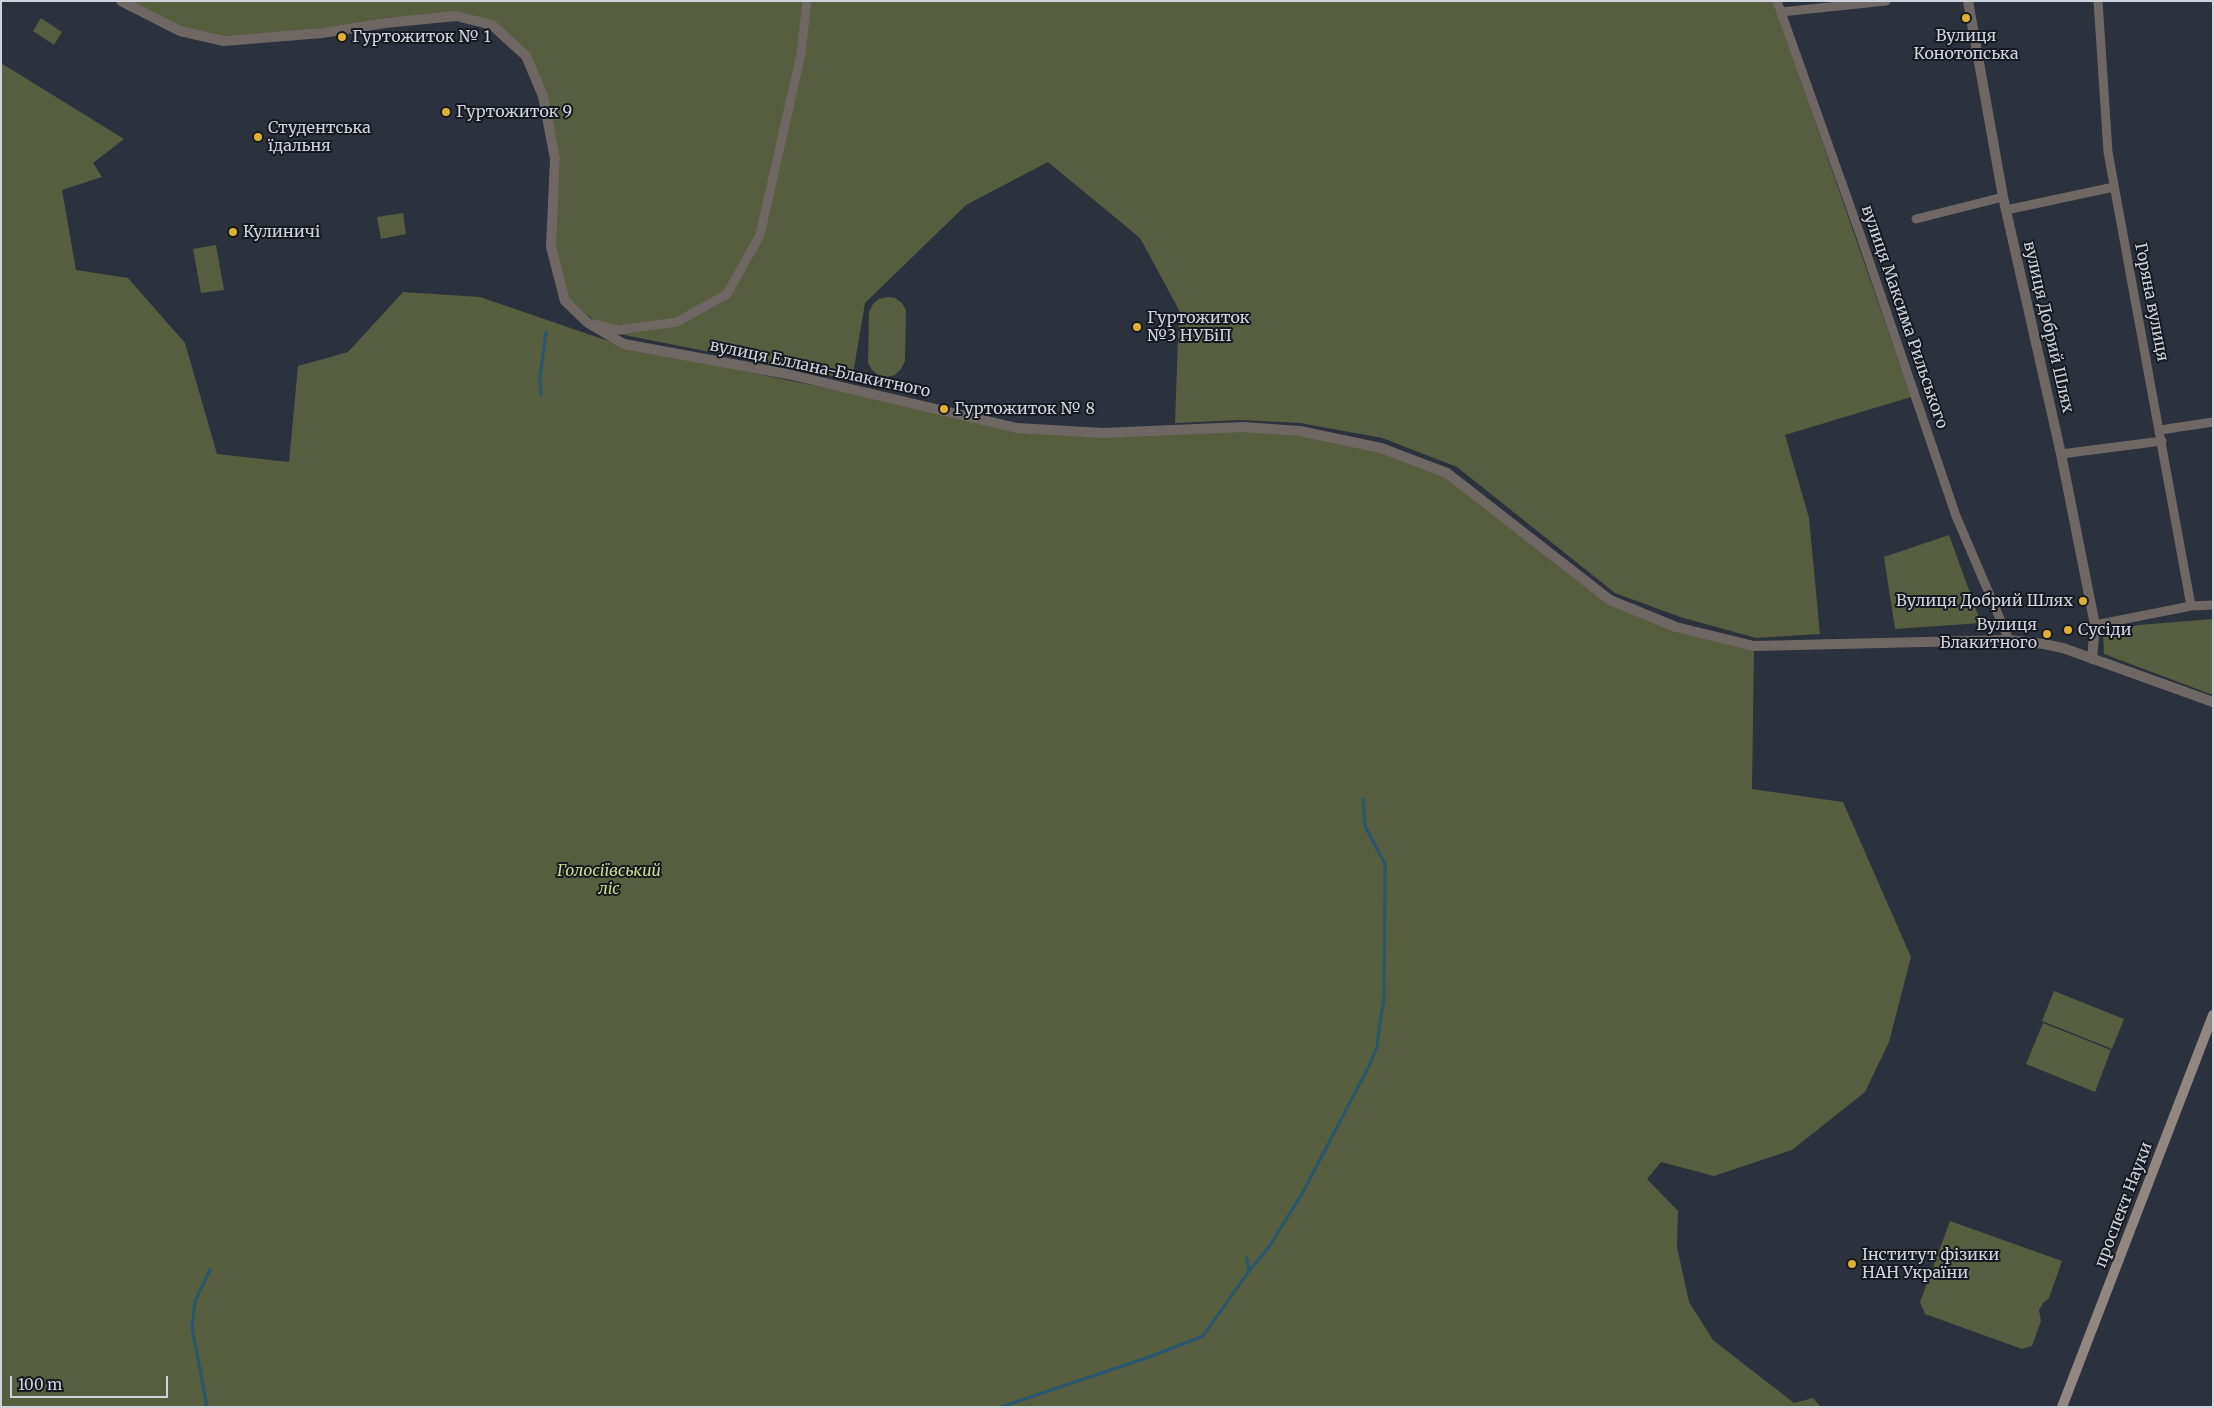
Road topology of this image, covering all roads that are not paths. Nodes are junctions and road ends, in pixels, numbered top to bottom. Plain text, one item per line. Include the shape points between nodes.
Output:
1 (121, 1) edge
2 (807, 1) edge
3 (1777, 1) edge
4 (1886, 1) edge
5 (1968, 1) edge
6 (2098, 1) edge
7 (1781, 12) junction
8 (2114, 187) junction
9 (2003, 197) junction
10 (2006, 210) junction
11 (1916, 218) dead end
12 (588, 322) junction
13 (2213, 422) edge
14 (2160, 430) junction
15 (2162, 441) junction
16 (2061, 454) junction
17 (2213, 604) edge
18 (2191, 606) junction
19 (2095, 625) junction
20 (2009, 640) junction
21 (2092, 658) junction
22 (2213, 702) edge
23 (2213, 1014) edge
24 (2062, 1407) edge

1 - 12 street, вулиця Еллана-Блакитного via 180,31 224,41 322,33 456,16 492,26 526,56 543,96 555,159 551,247 565,301
2 - 12 street via 801,54 760,235 727,294 677,322 619,330
3 - 7 street, вулиця Максима Рильського
4 - 7 street
5 - 9 street, вулиця Добрий Шлях
6 - 8 street, Горяна вулиця via 2108,152
7 - 20 street, вулиця Максима Рильського via 1956,516
8 - 10 street
8 - 14 street, Горяна вулиця
9 - 10 street, вулиця Добрий Шлях
9 - 11 street
10 - 16 street, вулиця Добрий Шлях
12 - 20 street, вулиця Еллана-Блакитного via 624,344 787,374 1017,428 1102,433 1243,427 1300,431 1381,448 1446,473 1610,600 1676,627 1754,646
13 - 14 street
14 - 15 street, Горяна вулиця
15 - 16 street
15 - 18 street, Горяна вулиця
16 - 19 street, вулиця Добрий Шлях
17 - 18 street
18 - 19 street
19 - 21 street, вулиця Добрий Шлях
20 - 21 street, вулиця Еллана-Блакитного via 2044,644
21 - 22 street, вулиця Еллана-Блакитного
23 - 24 main road, проспект Науки

